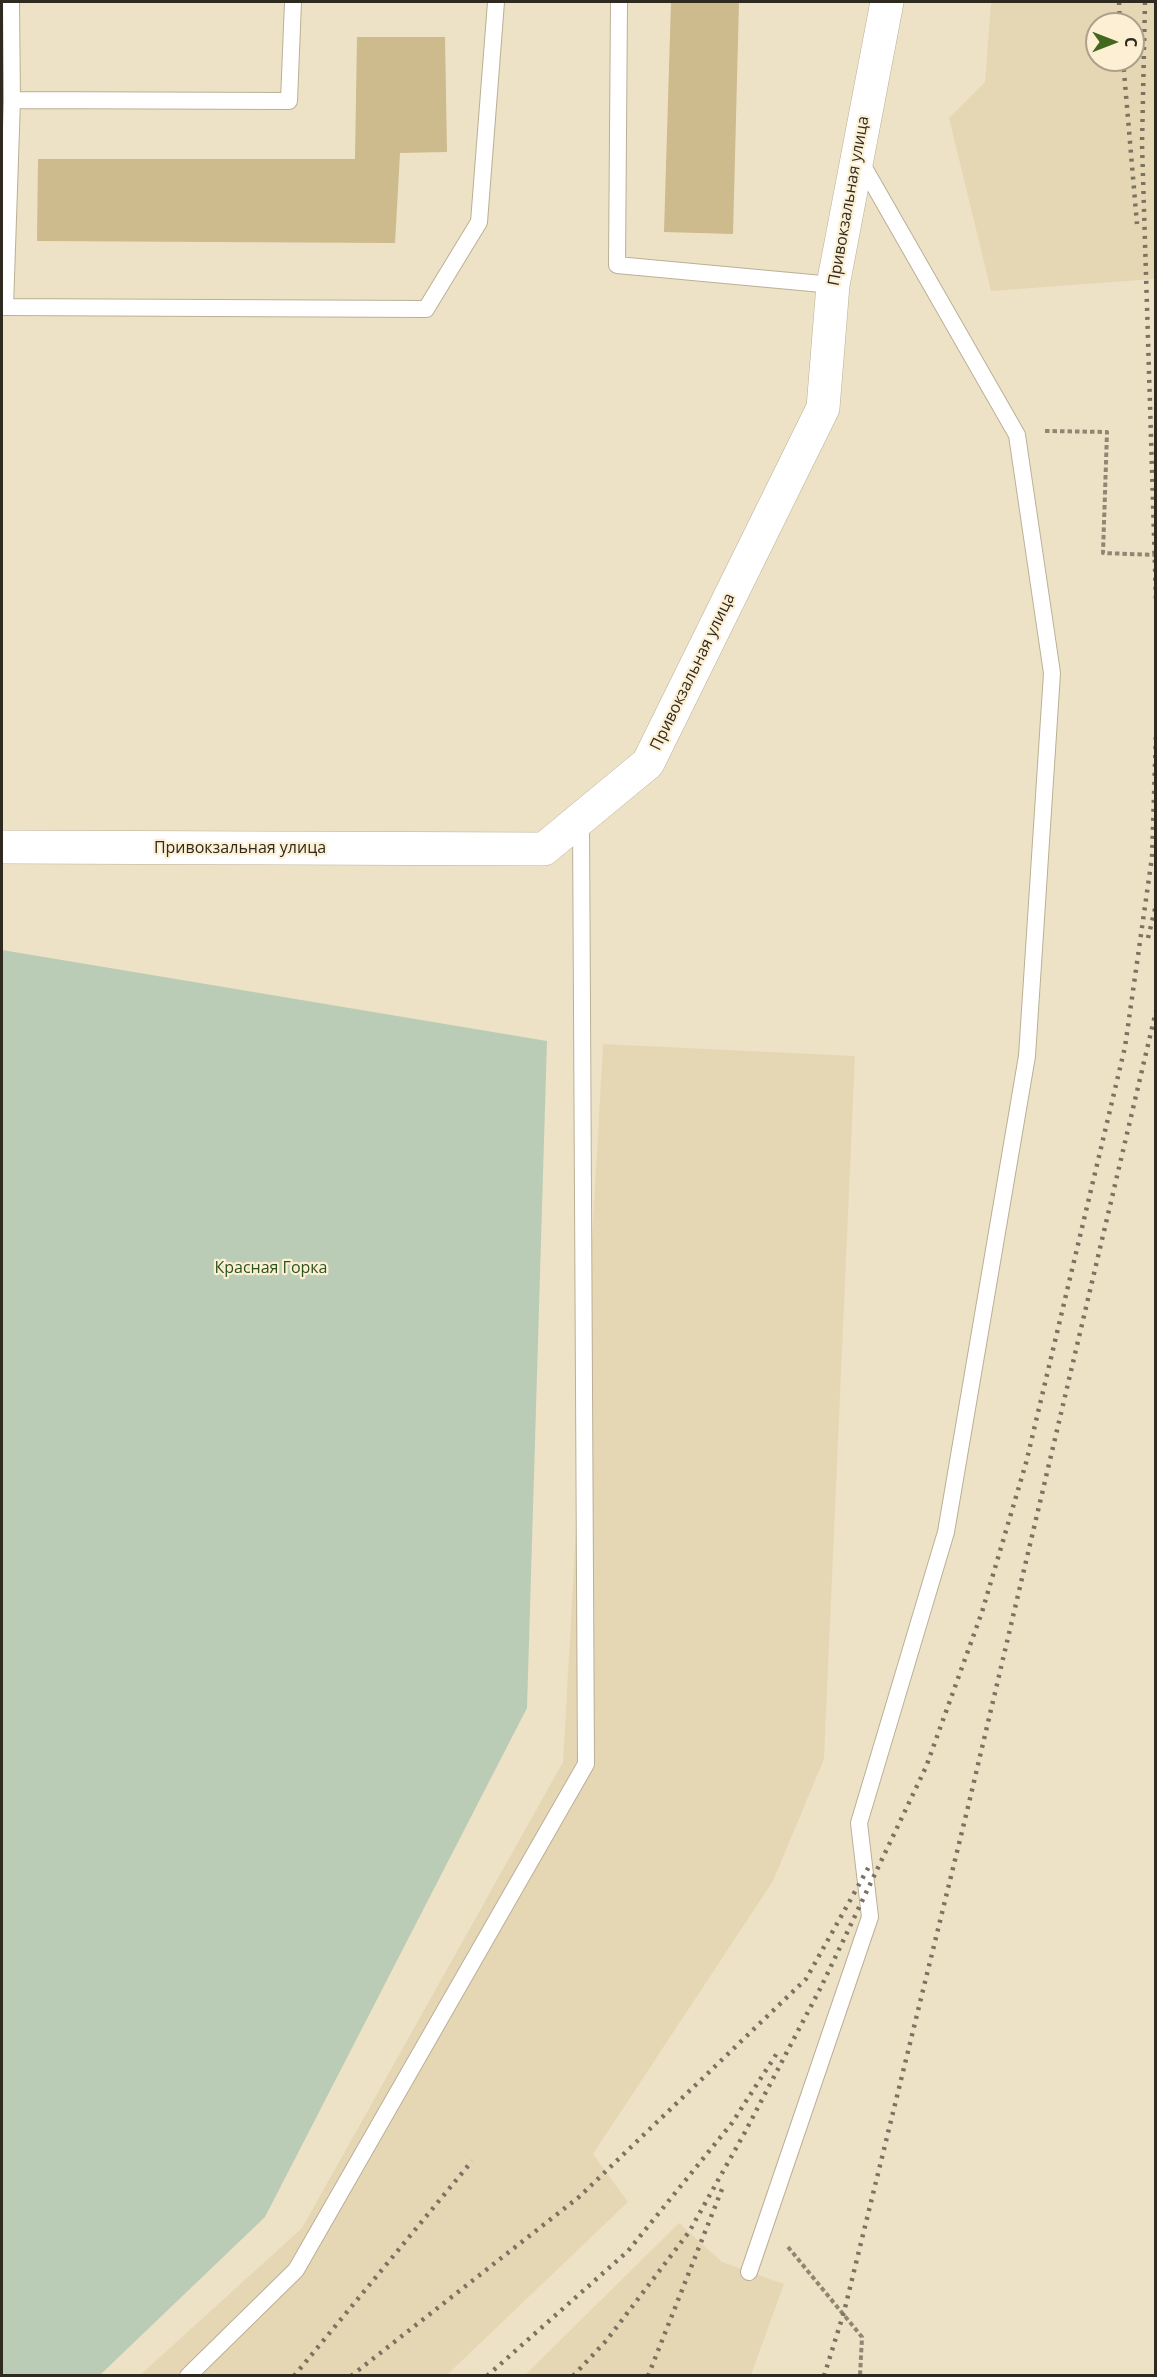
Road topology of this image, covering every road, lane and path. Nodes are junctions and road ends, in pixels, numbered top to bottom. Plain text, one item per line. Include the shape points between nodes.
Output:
1 (11, 2) edge
2 (293, 2) edge
3 (496, 2) edge
4 (619, 2) edge
5 (887, 2) edge
6 (12, 100) junction
7 (857, 156) junction
8 (833, 285) junction
9 (3, 307) edge
10 (1045, 431) dead end
11 (1155, 555) edge
12 (581, 818) junction
13 (2, 848) edge
14 (766, 2221) junction
15 (749, 2272) dead end
16 (188, 2376) edge
17 (860, 2376) edge

1 - 6 lane
2 - 6 lane via 289,101
3 - 9 lane via 479,222 426,309
4 - 8 lane via 617,265
5 - 7 street, Привокзальная улица
6 - 9 lane
7 - 8 street, Привокзальная улица
7 - 14 lane via 1017,435 1052,672 1027,1056 946,1532 859,1823 870,1917
8 - 12 street, Привокзальная улица via 823,408 648,763
10 - 11 path, bridge via 1107,432 1102,552
12 - 13 street, Привокзальная улица via 544,849
12 - 16 lane via 586,1764 296,2270
14 - 15 lane
14 - 17 path via 862,2337

